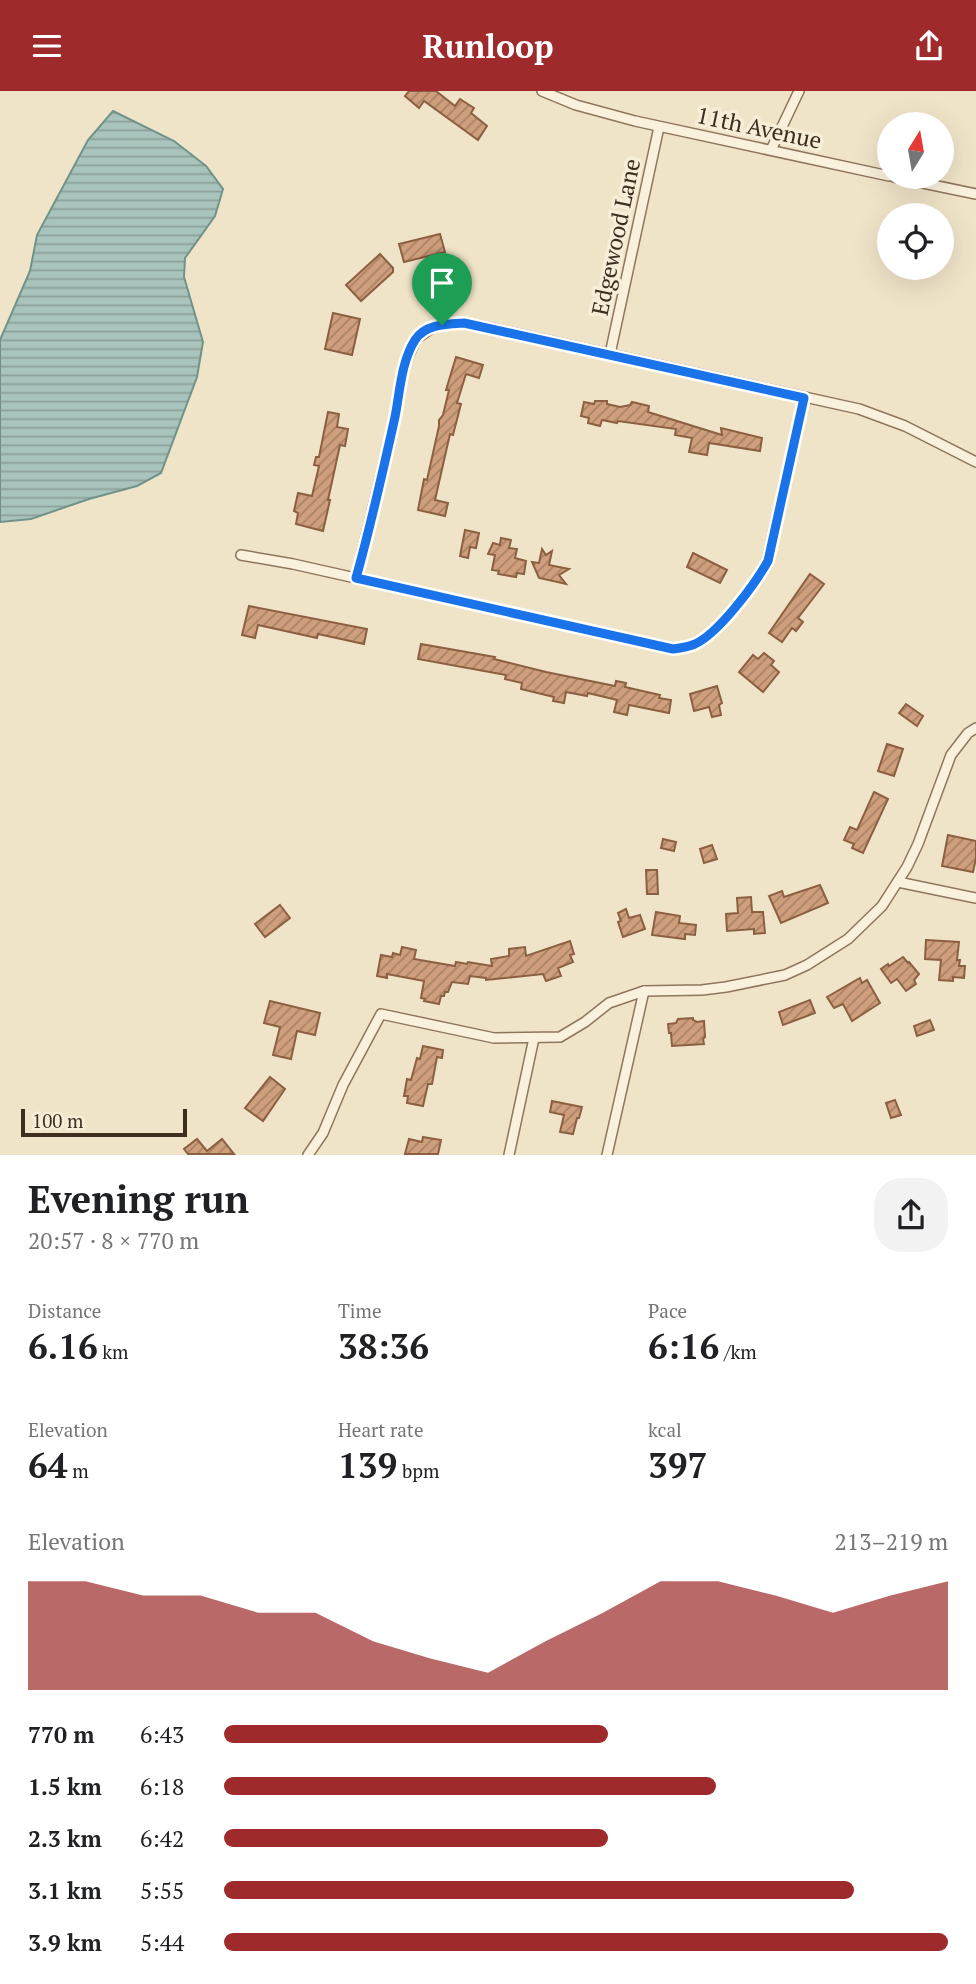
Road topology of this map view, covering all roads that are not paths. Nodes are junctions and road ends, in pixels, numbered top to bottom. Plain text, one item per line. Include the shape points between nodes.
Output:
1 (542, 91) edge
2 (799, 91) edge
3 (659, 127) junction
4 (771, 150) junction
5 (877, 173) edge
6 (953, 189) edge
7 (976, 194) edge
8 (610, 354) junction
9 (804, 398) junction
10 (976, 462) edge
11 (241, 555) dead end
12 (356, 578) junction
13 (976, 728) edge
14 (898, 883) junction
15 (976, 898) edge
16 (644, 991) junction
17 (534, 1038) junction
18 (308, 1154) edge
19 (509, 1154) edge
20 (607, 1154) edge

1 - 3 street, 11th Avenue
2 - 4 street
3 - 4 street, 11th Avenue
3 - 8 street, Edgewood Lane
4 - 5 street, 11th Avenue
6 - 7 street, 11th Avenue
8 - 9 street
8 - 12 street via 464,323 422,333 404,366
9 - 10 street via 859,409 894,422
9 - 12 street via 768,561 716,629 696,644 673,649
11 - 12 street
13 - 14 street via 951,755 918,844
14 - 15 street
14 - 16 street via 848,939 785,975 702,990
16 - 17 street via 609,1003 560,1037
16 - 20 street
17 - 18 street via 494,1038 381,1014 323,1133
17 - 19 street

